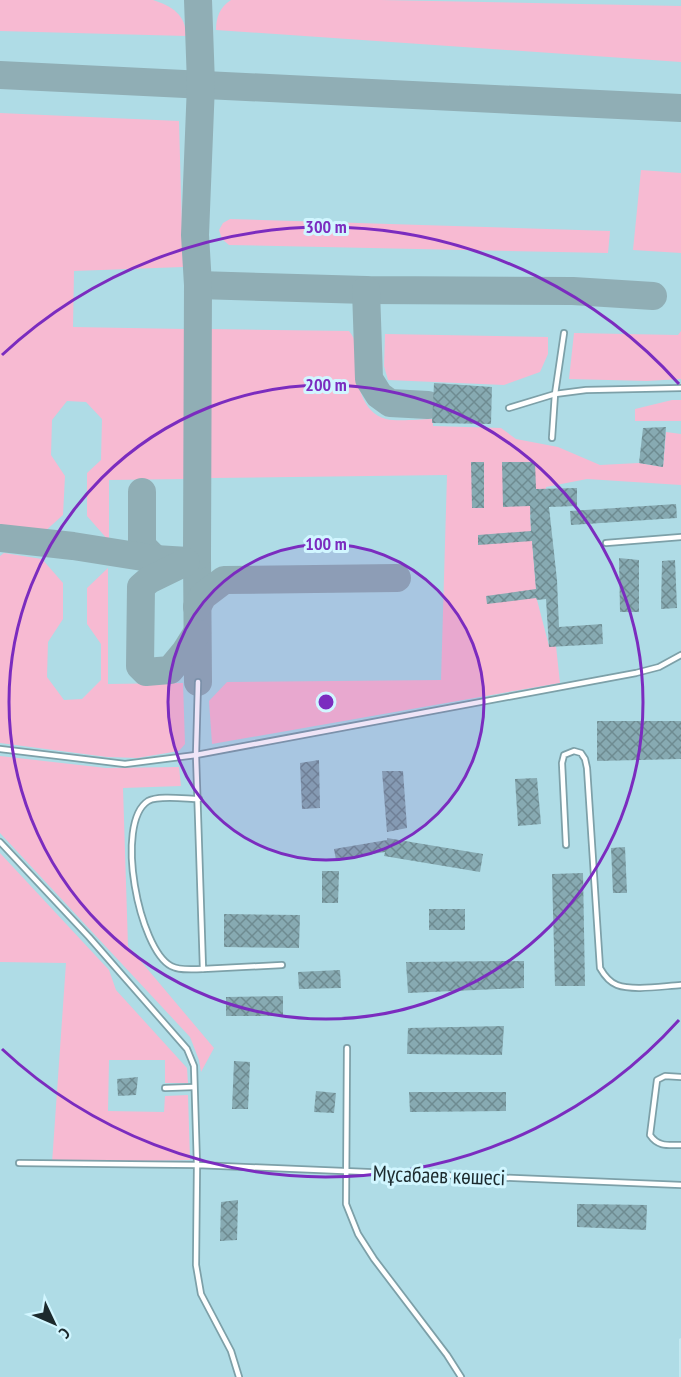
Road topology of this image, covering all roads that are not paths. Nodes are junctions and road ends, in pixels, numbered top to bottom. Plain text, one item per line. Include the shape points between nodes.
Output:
1 (564, 333) dead end
2 (681, 388) edge
3 (555, 394) junction
4 (509, 408) dead end
5 (552, 438) dead end
6 (681, 537) edge
7 (606, 543) dead end
8 (681, 655) edge
9 (198, 682) dead end
10 (0, 749) edge
11 (196, 755) junction
12 (199, 799) junction
13 (0, 842) edge
14 (566, 845) dead end
15 (282, 965) dead end
16 (203, 969) junction
17 (681, 985) edge
18 (347, 1048) dead end
19 (681, 1077) edge
20 (194, 1087) junction
21 (165, 1088) dead end
22 (681, 1145) edge
23 (19, 1163) dead end
24 (197, 1165) junction
25 (345, 1171) junction
26 (681, 1185) edge
27 (239, 1377) edge
28 (461, 1377) edge

1 - 3 lane
2 - 3 lane
3 - 4 lane
3 - 5 lane
6 - 7 lane
8 - 11 lane via 636,673
9 - 11 lane
10 - 11 lane via 125,764
11 - 12 lane
12 - 16 lane
12 - 16 lane via 154,798 146,802 135,820 132,880 144,920 163,959 172,967
13 - 20 lane via 174,1032 194,1066
14 - 17 lane via 561,763 564,755 574,751 581,753 587,768 600,968 615,985 627,988
15 - 16 lane
18 - 25 lane
19 - 22 lane via 657,1080 650,1135 656,1143
20 - 21 lane
20 - 24 lane
23 - 24 lane, Мұсабаев көшесі
24 - 25 lane, Мұсабаев көшесі
24 - 27 lane via 196,1265 201,1294 231,1351
25 - 26 lane, Мұсабаев көшесі
25 - 28 lane via 346,1204 358,1234

